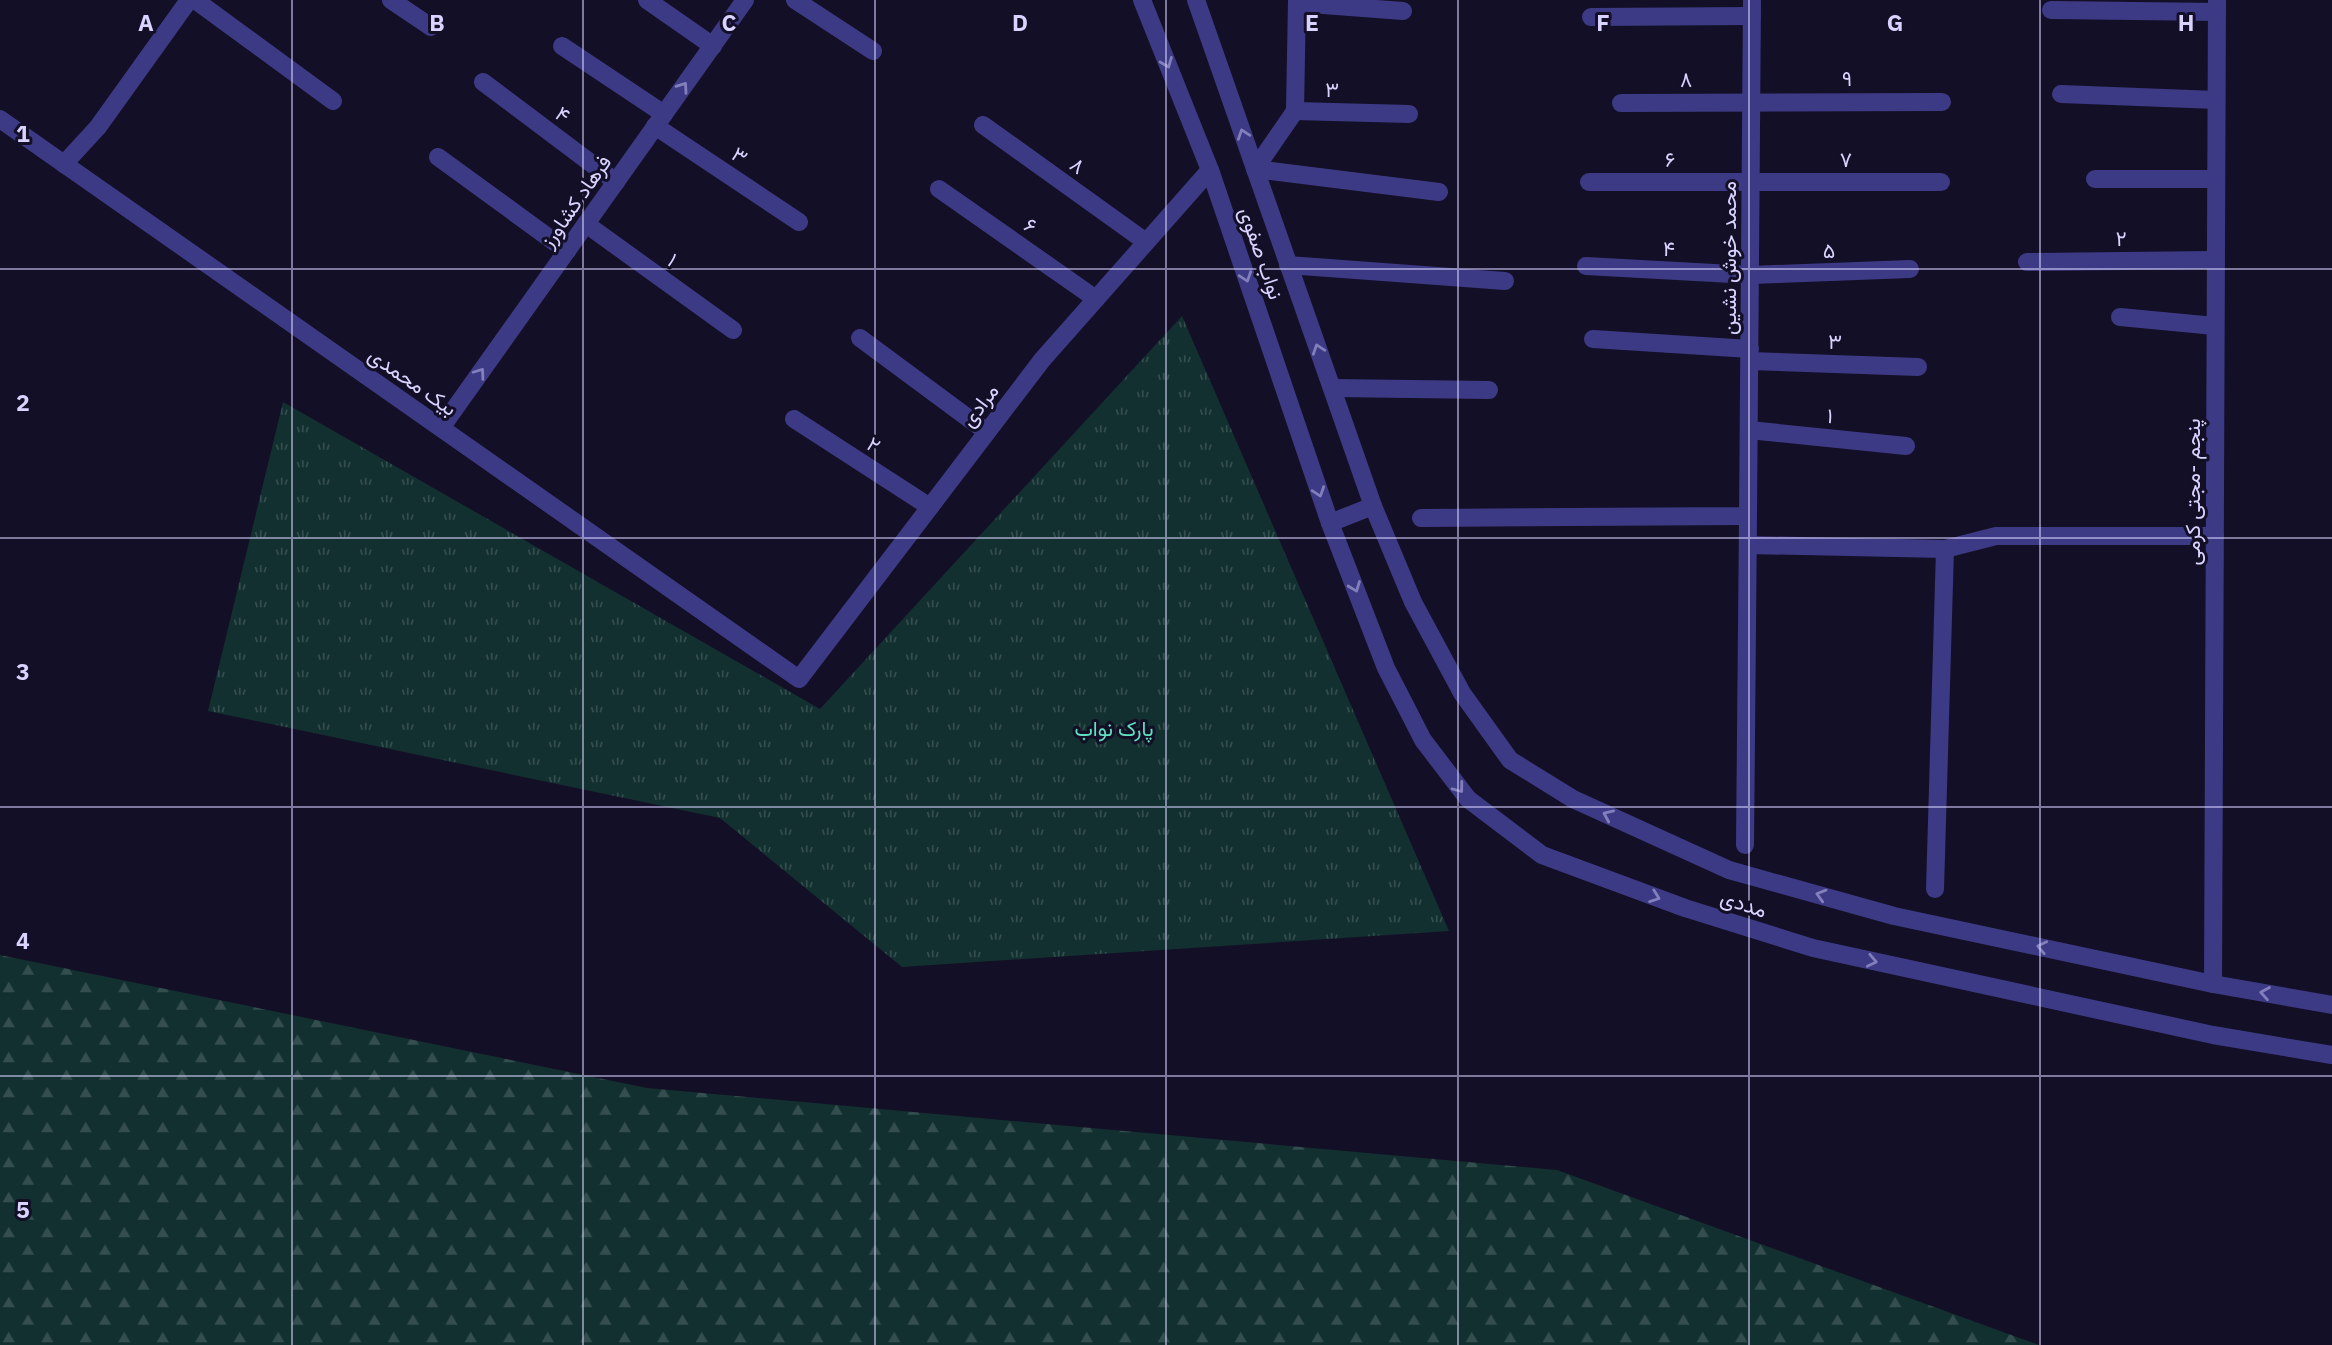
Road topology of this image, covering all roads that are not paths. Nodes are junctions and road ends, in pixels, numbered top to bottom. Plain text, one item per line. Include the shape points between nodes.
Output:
1 (189, 0) edge
2 (195, 0) edge
3 (391, 0) edge
4 (647, 0) edge
5 (745, 0) edge
6 (795, 0) edge
7 (1142, 0) edge
8 (1196, 0) edge
9 (1297, 2) edge
10 (2217, 6) edge
11 (1752, 8) edge
12 (1403, 10) dead end
13 (2051, 10) dead end
14 (1591, 17) dead end
15 (431, 27) dead end
16 (562, 46) dead end
17 (712, 46) junction
18 (873, 51) dead end
19 (483, 82) dead end
20 (2061, 94) dead end
21 (1751, 100) junction
22 (2216, 100) junction
23 (333, 101) dead end
24 (1942, 102) dead end
25 (1621, 103) dead end
26 (1296, 111) junction
27 (1409, 114) dead end
28 (0, 120) edge
29 (660, 120) junction
30 (983, 125) dead end
31 (438, 157) dead end
32 (64, 164) junction
33 (1255, 169) junction
34 (1210, 170) junction
35 (2095, 179) dead end
36 (2216, 180) junction
37 (1751, 181) junction
38 (616, 182) junction
39 (1589, 182) dead end
40 (1941, 182) dead end
41 (939, 189) dead end
42 (1439, 192) dead end
43 (799, 222) dead end
44 (586, 225) junction
45 (1146, 242) junction
46 (567, 251) junction
47 (2215, 260) junction
48 (2027, 262) dead end
49 (1289, 265) junction
50 (1586, 266) dead end
51 (1910, 270) dead end
52 (1750, 275) junction
53 (1505, 281) dead end
54 (1096, 299) junction
55 (2120, 317) dead end
56 (2215, 326) junction
57 (733, 330) dead end
58 (860, 338) dead end
59 (1593, 339) dead end
60 (1750, 355) junction
61 (1918, 367) dead end
62 (1332, 388) junction
63 (1489, 390) dead end
64 (794, 419) dead end
65 (441, 428) junction
66 (1749, 430) junction
67 (987, 432) junction
68 (1906, 446) dead end
69 (1373, 506) junction
70 (930, 507) junction
71 (1748, 516) junction
72 (1421, 518) dead end
73 (1330, 523) junction
74 (2215, 537) junction
75 (1748, 545) junction
76 (1945, 549) junction
77 (799, 679) joint
78 (1745, 845) dead end
79 (1935, 889) dead end
80 (2213, 984) junction
81 (2332, 1005) edge
82 (2332, 1055) edge

1 - 32 street via 98,127
2 - 23 street
3 - 15 street
4 - 17 street
5 - 17 street, فرهاد کشاورز
6 - 18 street
7 -> 34 street, نواب صفوی
33 -> 8 street, نواب صفوی
9 - 12 street
9 - 26 street
10 - 13 street
10 - 22 street, پنجم -مجتی کرمی
11 - 14 street
11 - 21 street, محمد خوش نشین
16 - 29 street
29 -> 17 street, فرهاد کشاورز
19 - 38 street, ۴
20 - 22 street
21 - 24 street, ۹
21 - 25 street, ۸
21 - 37 street, محمد خوش نشین
22 - 36 street, پنجم -مجتی کرمی
26 - 27 street, ۳
26 - 33 street
28 - 32 street, بیک محمدی
29 - 38 street, فرهاد کشاورز
29 - 43 street, ۳
30 - 45 street, ۸
31 - 46 street
32 - 65 street, بیک محمدی
33 - 42 street
33 - 49 street, نواب صفوی
34 - 45 street, مرادی
34 -> 73 street, نواب صفوی
35 - 36 street
36 - 47 street, پنجم -مجتی کرمی
37 - 39 street, ۶
37 - 40 street, ۷
37 - 52 street, محمد خوش نشین
38 - 44 street, فرهاد کشاورز
41 - 54 street, ۶
44 - 46 street, فرهاد کشاورز
44 - 57 street, ۱
45 - 54 street, مرادی
65 -> 46 street, فرهاد کشاورز
47 - 48 street, ۲
47 - 56 street, پنجم -مجتی کرمی
49 - 53 street
62 -> 49 street, نواب صفوی
50 - 52 street, ۴
51 - 52 street, ۵
52 - 60 street, محمد خوش نشین
54 - 67 street, مرادی
55 - 56 street
56 - 74 street, پنجم -مجتی کرمی
58 - 67 street
59 - 60 street
60 - 61 street, ۳
60 - 66 street, محمد خوش نشین
62 - 63 street
62 - 69 street, نواب صفوی
64 - 70 street, ۲
65 - 77 street, بیک محمدی
66 - 68 street, ۱
66 - 71 street, محمد خوش نشین
67 - 70 street, مرادی
69 - 73 street
80 -> 69 street, مددی via 1894,916 1729,870 1573,799 1510,760 1462,693 1413,602
70 - 77 street, مرادی
71 - 72 street
71 - 75 street, محمد خوش نشین
73 -> 82 street, مددی via 1386,667 1423,740 1468,799 1542,855 1685,908 1813,948 2213,1035
74 - 76 street via 1996,536
74 - 80 street, پنجم -مجتی کرمی
75 - 76 street
75 - 78 street, محمد خوش نشین
76 - 79 street
81 -> 80 street, مددی

